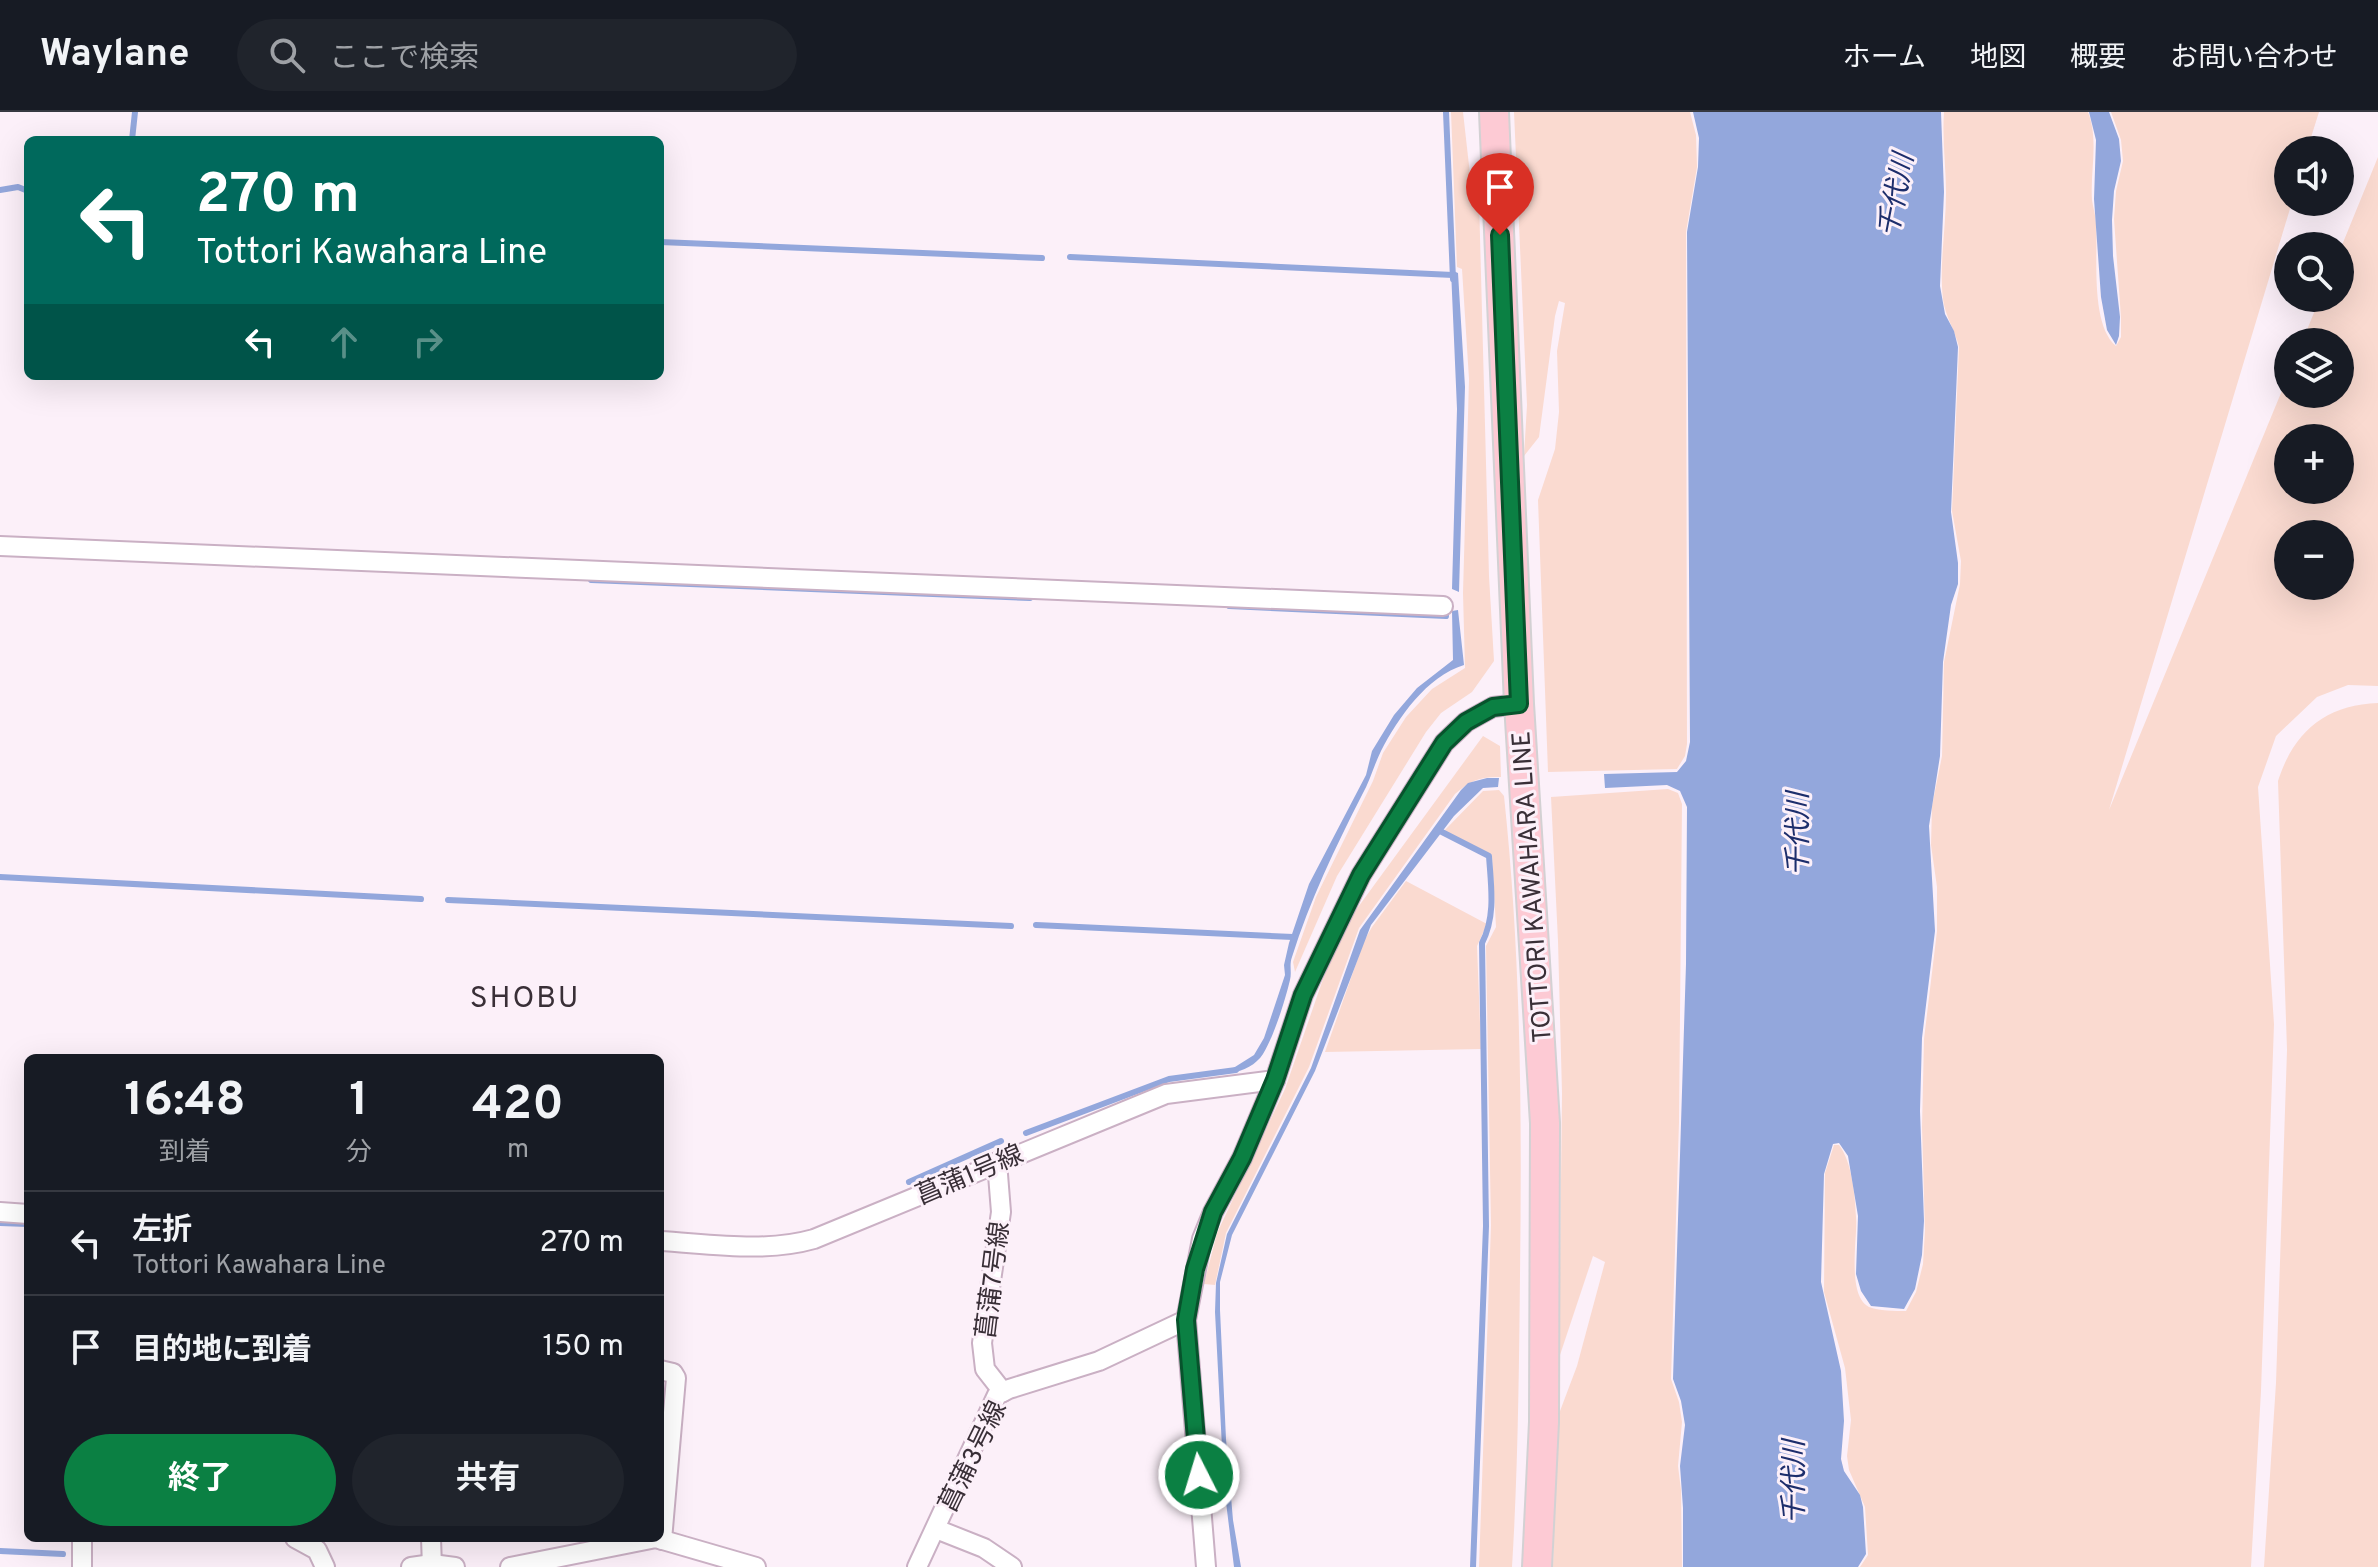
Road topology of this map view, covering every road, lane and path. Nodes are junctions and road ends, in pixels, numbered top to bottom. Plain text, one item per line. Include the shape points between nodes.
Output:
1 (1494, 112) edge
2 (0, 546) edge
3 (1443, 606) dead end
4 (1519, 704) junction
5 (1275, 1080) junction
6 (997, 1162) junction
7 (0, 1212) edge
8 (24, 1214) edge
9 (664, 1241) edge
10 (1186, 1320) junction
11 (664, 1371) edge
12 (1003, 1392) junction
13 (664, 1517) edge
14 (936, 1529) junction
15 (664, 1541) edge
16 (82, 1542) edge
17 (302, 1542) edge
18 (431, 1542) edge
19 (636, 1542) edge
20 (432, 1566) edge
21 (82, 1567) edge
22 (325, 1567) edge
23 (411, 1567) edge
24 (455, 1567) edge
25 (510, 1567) edge
26 (756, 1567) edge
27 (917, 1567) edge
28 (1012, 1567) edge
29 (1206, 1567) edge
30 (1537, 1567) edge

1 - 4 main road, TOTTORI KAWAHARA LINE
2 - 3 street
4 - 5 street via 1493,707 1444,743 1361,875 1303,995
4 - 30 main road, TOTTORI KAWAHARA LINE via 1546,1137
5 - 6 street, 菖蒲1号線 via 1166,1094
5 - 10 street via 1202,1239
6 - 9 street, 菖蒲1号線 via 796,1244
6 - 12 street, 菖蒲7号線 via 1001,1212 982,1343 985,1369
7 - 8 street
10 - 12 street, 菖蒲3号線 via 1099,1361
10 - 29 street
11 - 13 street via 676,1378
12 - 14 street, 菖蒲3号線 via 997,1395
14 - 27 street, 菖蒲3号線
14 - 28 street via 984,1548
15 - 26 street
16 - 21 street
17 - 22 street via 317,1550
18 - 20 street
19 - 25 street
20 - 23 street
20 - 24 street

